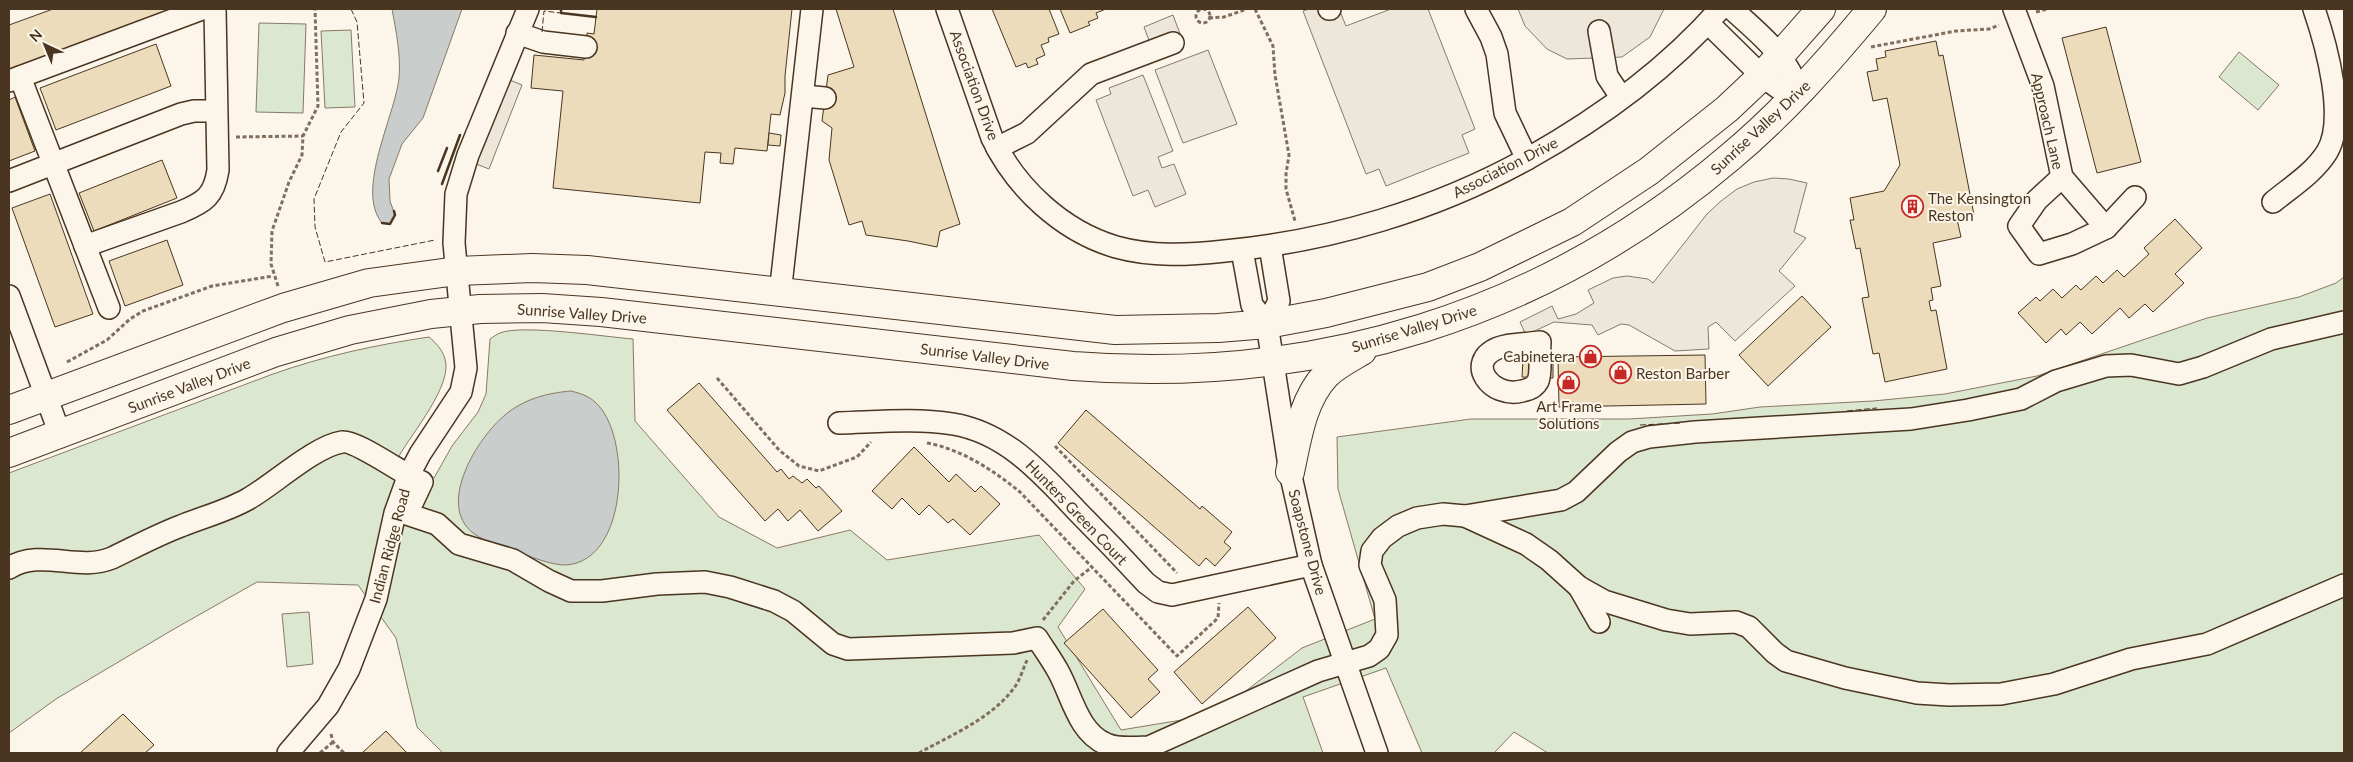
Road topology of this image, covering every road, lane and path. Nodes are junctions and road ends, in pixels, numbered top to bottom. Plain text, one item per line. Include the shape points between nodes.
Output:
1 (202, 9) edge
2 (215, 9) edge
3 (315, 9) edge
4 (528, 9) edge
5 (812, 9) edge
6 (946, 9) edge
7 (1246, 9) edge
8 (1256, 9) edge
9 (1476, 9) edge
10 (1732, 9) edge
11 (1821, 9) edge
12 (1872, 9) edge
13 (2314, 9) edge
14 (2016, 13) edge
15 (1714, 16) edge
16 (1210, 18) junction
17 (1599, 31) dead end
18 (517, 33) junction
19 (1173, 43) dead end
20 (586, 47) dead end
21 (1868, 48) dead end
22 (1780, 56) junction
23 (1762, 76) junction
24 (15, 79) edge
25 (1798, 92) junction
26 (803, 96) junction
27 (1621, 97) junction
28 (825, 98) dead end
29 (216, 110) junction
30 (303, 136) junction
31 (217, 137) junction
32 (997, 148) junction
33 (1527, 159) junction
34 (54, 164) junction
35 (2062, 177) junction
36 (9, 181) edge
37 (2135, 197) dead end
38 (2273, 202) dead end
39 (2106, 228) junction
40 (1300, 240) junction
41 (85, 246) junction
42 (1270, 246) junction
43 (1242, 250) junction
44 (457, 271) junction
45 (273, 276) junction
46 (276, 286) dead end
47 (780, 294) junction
48 (9, 296) edge
49 (109, 308) dead end
50 (461, 311) junction
51 (2344, 322) edge
52 (1266, 324) junction
53 (1374, 343) junction
54 (1273, 363) junction
55 (716, 378) dead end
56 (43, 385) junction
57 (9, 410) edge
58 (839, 423) dead end
59 (60, 434) junction
60 (875, 437) dead end
61 (918, 442) dead end
62 (1055, 446) dead end
63 (9, 453) edge
64 (1290, 472) junction
65 (415, 480) junction
66 (1465, 516) junction
67 (1311, 565) junction
68 (1092, 566) junction
69 (9, 568) edge
70 (1180, 576) dead end
71 (2344, 585) edge
72 (1579, 587) junction
73 (1220, 603) dead end
74 (1599, 622) dead end
75 (1037, 638) junction
76 (1345, 664) junction
77 (1147, 750) edge
78 (288, 753) edge
79 (320, 753) edge
80 (344, 753) edge
81 (919, 753) edge
82 (1377, 753) edge

1 - 24 street
2 - 29 street
3 - 30 path via 318,106
4 - 18 street, Indian Ridge Road
5 - 26 street
6 - 32 street, Association Drive
7 - 16 path
8 - 40 path via 1273,46 1289,155 1286,189
9 - 33 street via 1497,54 1505,113
10 - 22 street
11 - 22 main road
12 - 25 main road, Sunrise Valley Drive
13 - 38 street via 2326,45 2332,84 2333,136 2327,152 2314,169
14 - 21 path via 1989,29 1956,31
14 - 35 street, Approach Lane via 2043,86
15 - 23 street, Association Drive
15 - 27 street, Association Drive
16 - 16 path via 1205,10 1197,13 1199,21 1205,22
17 - 27 street via 1607,76
18 - 20 street via 543,42
18 - 44 street, Indian Ridge Road via 458,183 454,219
19 - 32 street via 1091,74 1027,133
22 - 23 main road
22 - 25 street via 1794,75
23 - 25 street, Association Drive via 1780,89
23 - 52 main road via 1727,109 1649,171 1572,222 1529,244 1428,287 1326,313
24 - 34 street
25 - 53 main road, Sunrise Valley Drive via 1699,183 1594,254 1543,281 1480,308
26 - 28 street
26 - 47 street
27 - 33 street, Association Drive
29 - 31 street
29 - 34 street via 181,114
30 - 31 path
30 - 45 path via 302,155 272,231
31 - 41 street via 218,170 211,194 181,212
32 - 43 street, Association Drive via 1035,198 1068,224 1094,239 1126,250 1154,254
33 - 40 street, Association Drive via 1460,192 1412,210
34 - 36 street
34 - 41 street
35 - 39 street, Approach Lane
35 - 39 street, Approach Lane via 2037,200 2019,226 2039,254 2072,244
37 - 39 street, Approach Lane
40 - 42 street, Association Drive
41 - 49 street
42 - 43 street, Association Drive
42 - 52 street via 1279,301
43 - 52 street via 1252,304
44 - 47 main road via 587,270
44 - 50 street, Indian Ridge Road
44 - 56 main road via 369,284 283,308
45 - 46 path
45 - 56 path via 212,286 143,311 95,348 58,368
47 - 52 main road via 1115,330
48 - 56 street
50 - 54 main road, Sunrise Valley Drive via 523,307 601,312 1094,368 1164,370
50 - 59 main road, Sunrise Valley Drive via 386,322 301,344
50 - 65 street, Indian Ridge Road via 466,368 462,392 420,454
51 - 66 street via 2271,339 2179,374 2131,365 2106,366 2056,381 2021,399 1968,410 1911,419 1648,437 1632,442 1618,452 1576,492 1561,500
52 - 54 street, Soapstone Drive
53 - 54 main road, Sunrise Valley Drive
53 - 64 main road via 1326,374 1314,391 1304,414
54 - 64 street, Soapstone Drive
55 - 60 path via 779,450 799,466 819,471 857,457
56 - 57 main road
56 - 59 street
58 - 67 street, Hunters Green Court via 930,422 971,429 998,440 1035,466 1158,592 1172,595
59 - 63 main road, Sunrise Valley Drive
61 - 68 path via 943,446 999,475 1020,492
62 - 70 path
64 - 67 street, Soapstone Drive
65 - 69 street via 356,445 333,444 247,500 153,537 104,561 89,564 29,560
65 - 75 street via 407,514 437,524 459,544 513,560 549,582 572,591 705,582 730,587 774,601 793,611 833,644 848,649 1013,643
65 - 78 street, Indian Ridge Road via 395,513 376,599 360,645 328,706
66 - 72 street via 1526,544
66 - 76 street via 1443,514 1417,518 1398,526 1377,544 1372,551 1370,565 1385,600 1387,635 1379,649 1369,656
67 - 76 street, Soapstone Drive
68 - 73 path via 1177,656 1218,618
68 - 75 path via 1074,581 1040,623
71 - 72 street via 2207,644 2131,659 2024,691 1949,695 1917,693 1845,678 1786,660 1749,627 1736,622 1690,624 1666,620 1604,601
72 - 74 street
75 - 77 street via 1058,671 1083,724 1095,738 1120,748
75 - 81 path via 1014,688 999,704 982,718
76 - 77 street via 1318,671
76 - 82 street, Soapstone Drive
79 - 80 path via 333,742

